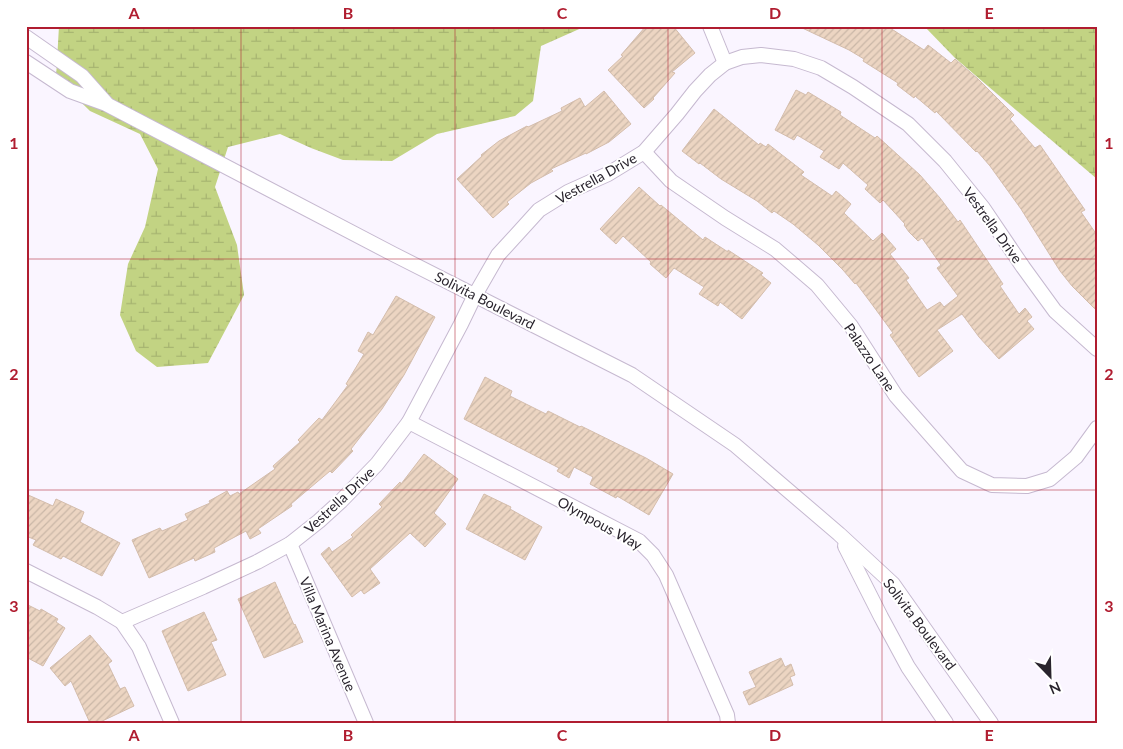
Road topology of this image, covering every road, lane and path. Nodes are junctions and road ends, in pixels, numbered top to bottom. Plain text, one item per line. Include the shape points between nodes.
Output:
1 (710, 26) edge
2 (26, 37) edge
3 (26, 62) edge
4 (725, 63) junction
5 (106, 104) junction
6 (644, 152) junction
7 (475, 295) junction
8 (1097, 349) edge
9 (409, 422) junction
10 (1097, 428) edge
11 (839, 534) junction
12 (290, 544) junction
13 (26, 570) edge
14 (122, 622) junction
15 (172, 723) edge
16 (366, 723) edge
17 (728, 723) edge
18 (946, 723) edge
19 (991, 723) edge

1 - 4 street
2 - 5 street, Solivita Boulevard via 82,76
3 - 5 street, Solivita Boulevard via 70,91
4 - 6 street, Vestrella Drive via 695,91
4 - 8 street, Vestrella Drive via 761,55 794,59 821,68 908,124 945,161 983,208 1055,311
5 - 7 street, Solivita Boulevard
6 - 7 street, Vestrella Drive via 539,210 498,255
6 - 10 street, Palazzo Lane via 671,181 775,249 817,285 851,326 896,396 962,471 992,485 1027,486 1050,479 1076,457
7 - 9 street, Vestrella Drive
7 - 11 street, Solivita Boulevard via 632,375 735,445
9 - 12 street, Vestrella Drive via 377,464 341,501
9 - 17 street, Olympous Way via 639,542 653,555 666,574
11 - 18 street, Solivita Boulevard via 908,667
11 - 19 street, Solivita Boulevard via 892,584
12 - 14 street, Vestrella Drive via 230,575
12 - 16 street, Villa Marina Avenue
13 - 14 street
14 - 15 street via 139,647

